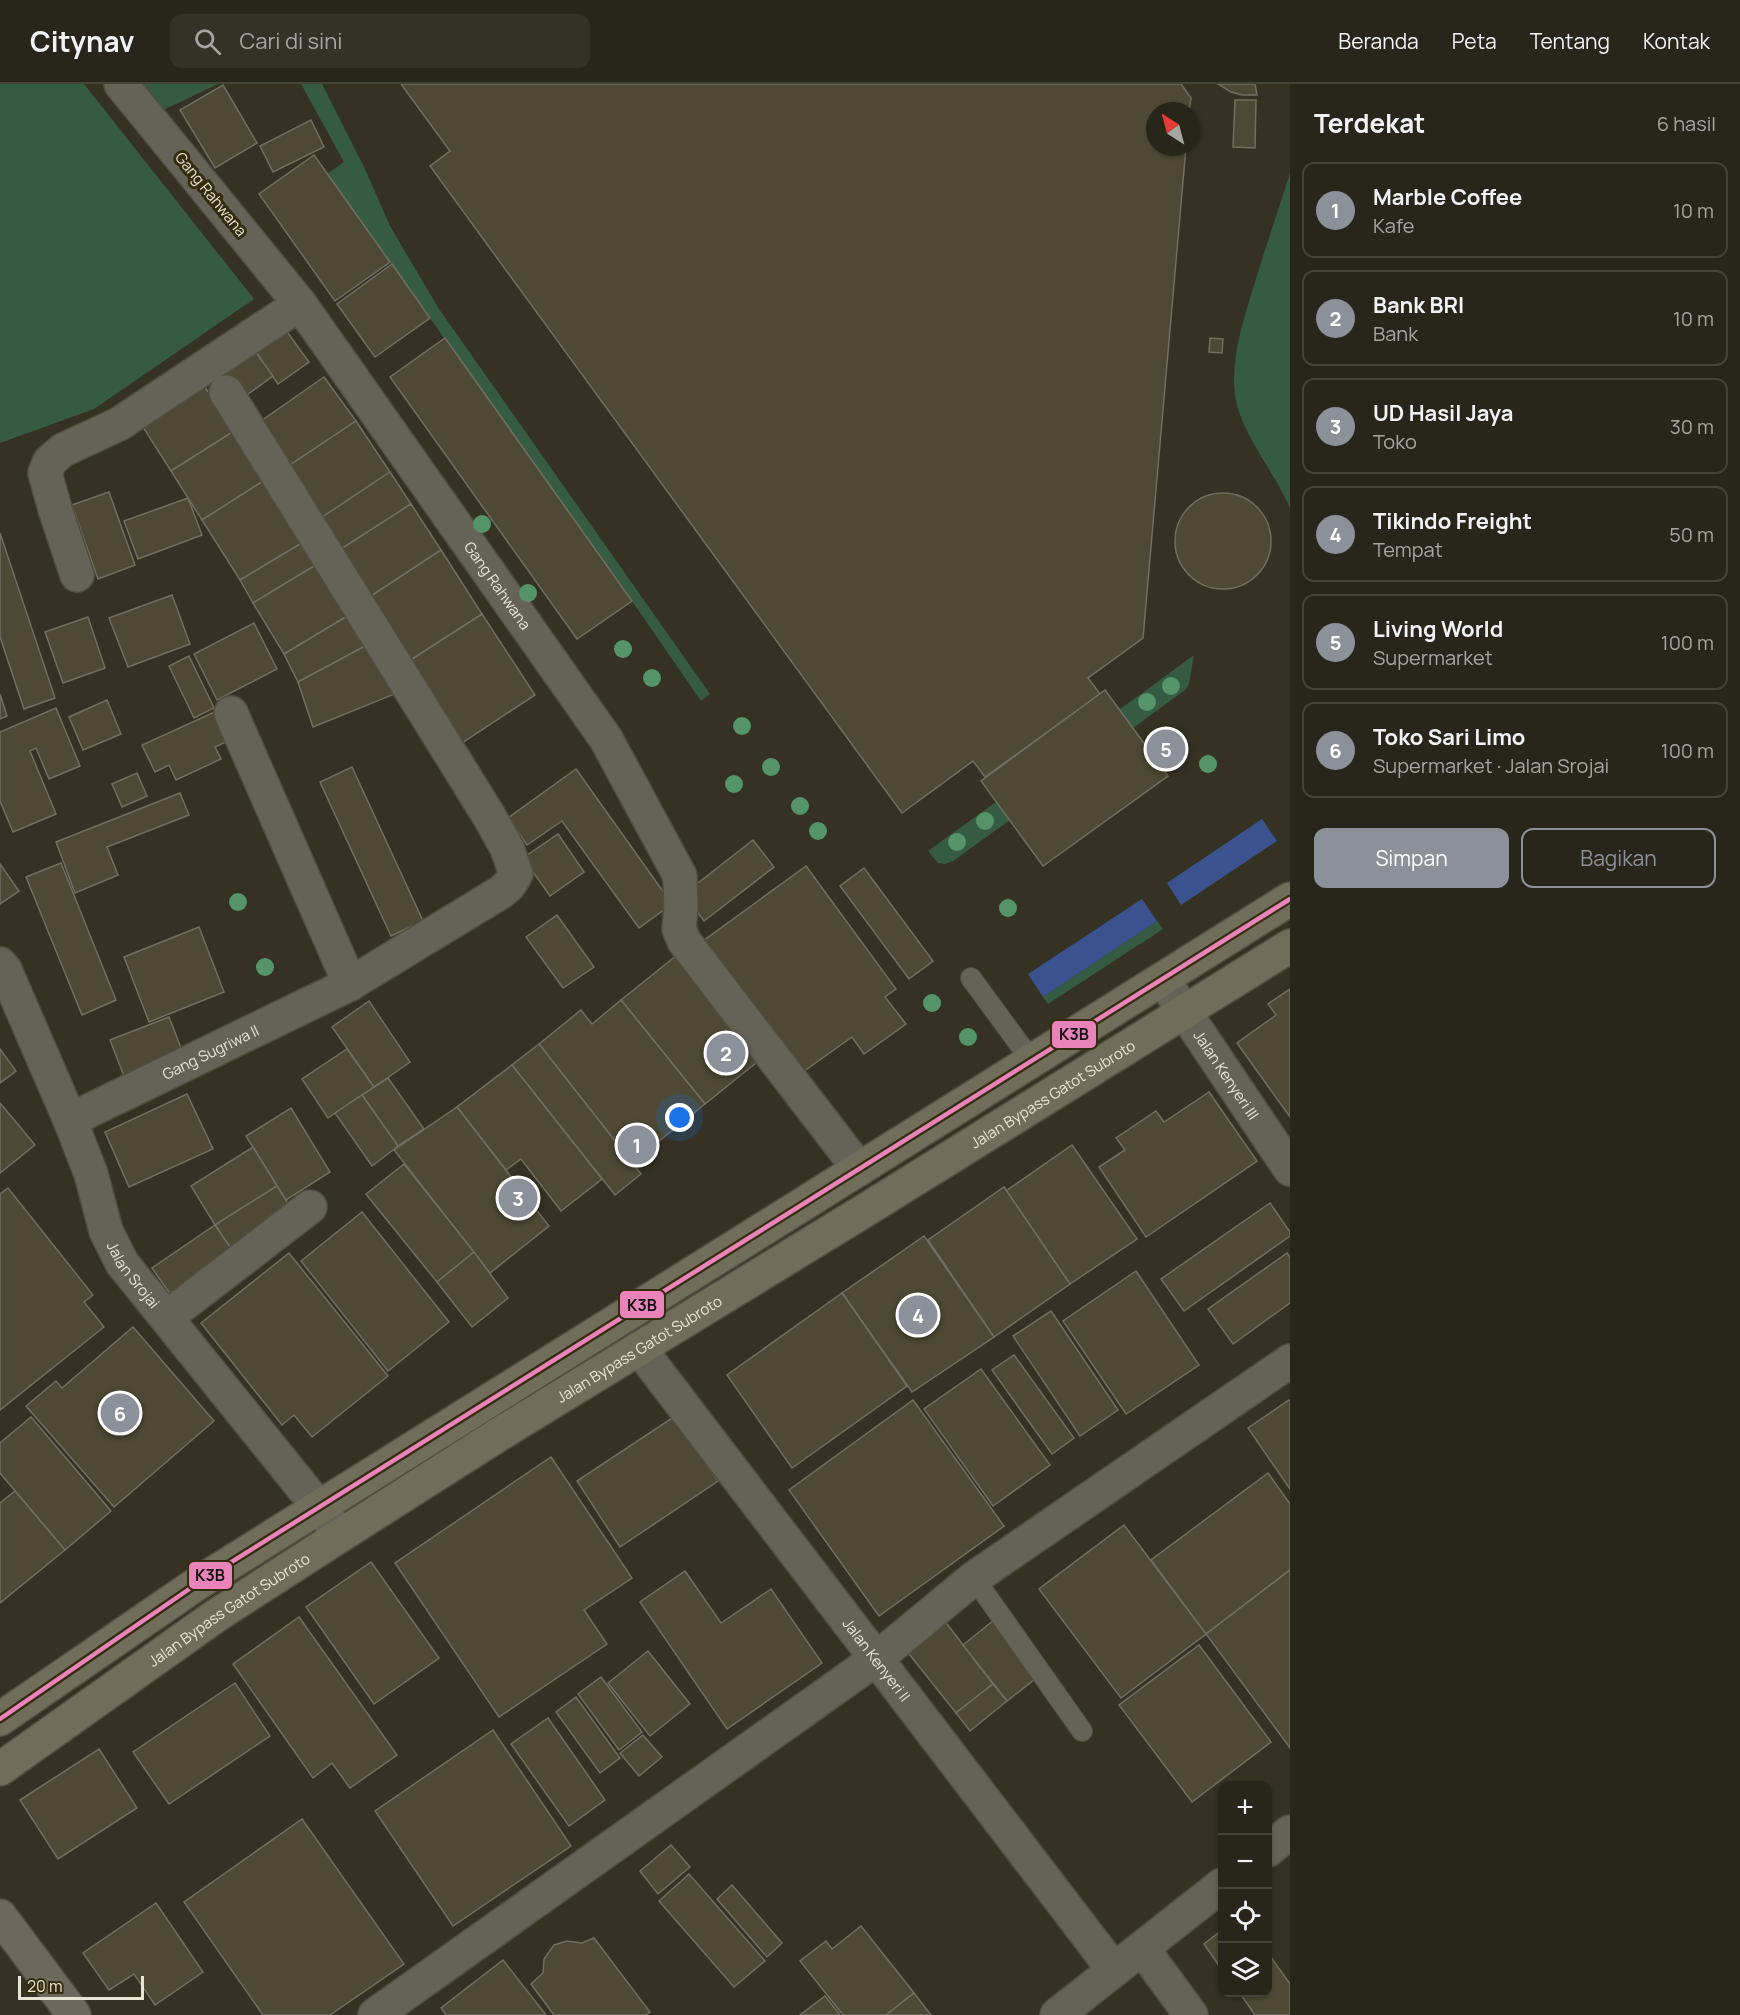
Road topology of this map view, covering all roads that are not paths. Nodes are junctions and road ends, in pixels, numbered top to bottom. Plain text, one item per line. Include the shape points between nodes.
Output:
1 (121, 84) edge
2 (300, 304) junction
3 (226, 392) dead end
4 (77, 575) dead end
5 (231, 713) dead end
6 (1290, 899) edge
7 (1290, 946) edge
8 (3, 967) edge
9 (971, 978) dead end
10 (1163, 980) junction
11 (350, 984) junction
12 (1184, 1012) junction
13 (1031, 1060) junction
14 (70, 1120) junction
15 (859, 1169) junction
16 (1290, 1169) edge
17 (310, 1207) dead end
18 (167, 1317) junction
19 (639, 1348) junction
20 (1290, 1361) edge
21 (319, 1507) junction
22 (341, 1535) junction
23 (974, 1578) junction
24 (876, 1659) junction
25 (0, 1719) edge
26 (1082, 1731) dead end
27 (0, 1769) edge
28 (1290, 1832) edge
29 (1272, 1847) edge
30 (1218, 1888) edge
31 (0, 1916) edge
32 (1142, 1948) junction
33 (1114, 1970) junction
34 (74, 2015) edge
35 (375, 2015) edge
36 (1057, 2015) edge
37 (1191, 2015) edge

1 - 2 street, Gang Rahwana
2 - 4 street via 119,424 50,460 45,473
2 - 15 street, Gang Rahwana via 606,739 680,876 679,928 684,941
3 - 11 street, Gang Sugriwa II via 489,816 516,873 501,892
5 - 11 street
6 - 10 highway
7 - 12 highway, Jalan Bypass Gatot Subroto
8 - 14 street, Jalan Srojai
9 - 13 lane
10 - 12 street, Jalan Kenyeri III
10 - 13 highway
11 - 14 street, Gang Sugriwa II
12 - 16 street, Jalan Kenyeri III
12 - 19 highway, Jalan Bypass Gatot Subroto
13 - 15 highway
14 - 18 street, Jalan Srojai via 116,1252
15 - 21 highway
17 - 18 street
18 - 21 street, Jalan Srojai
19 - 22 highway, Jalan Bypass Gatot Subroto
19 - 24 street, Jalan Kenyeri II
20 - 23 street
21 - 22 street, Jalan Srojai
21 - 25 highway via 198,1583
22 - 27 highway, Jalan Bypass Gatot Subroto via 217,1615
23 - 24 street
23 - 26 lane
24 - 33 street, Jalan Kenyeri II
24 - 35 street
28 - 29 street
30 - 32 street
31 - 34 street
32 - 33 street
32 - 37 street
33 - 36 street

